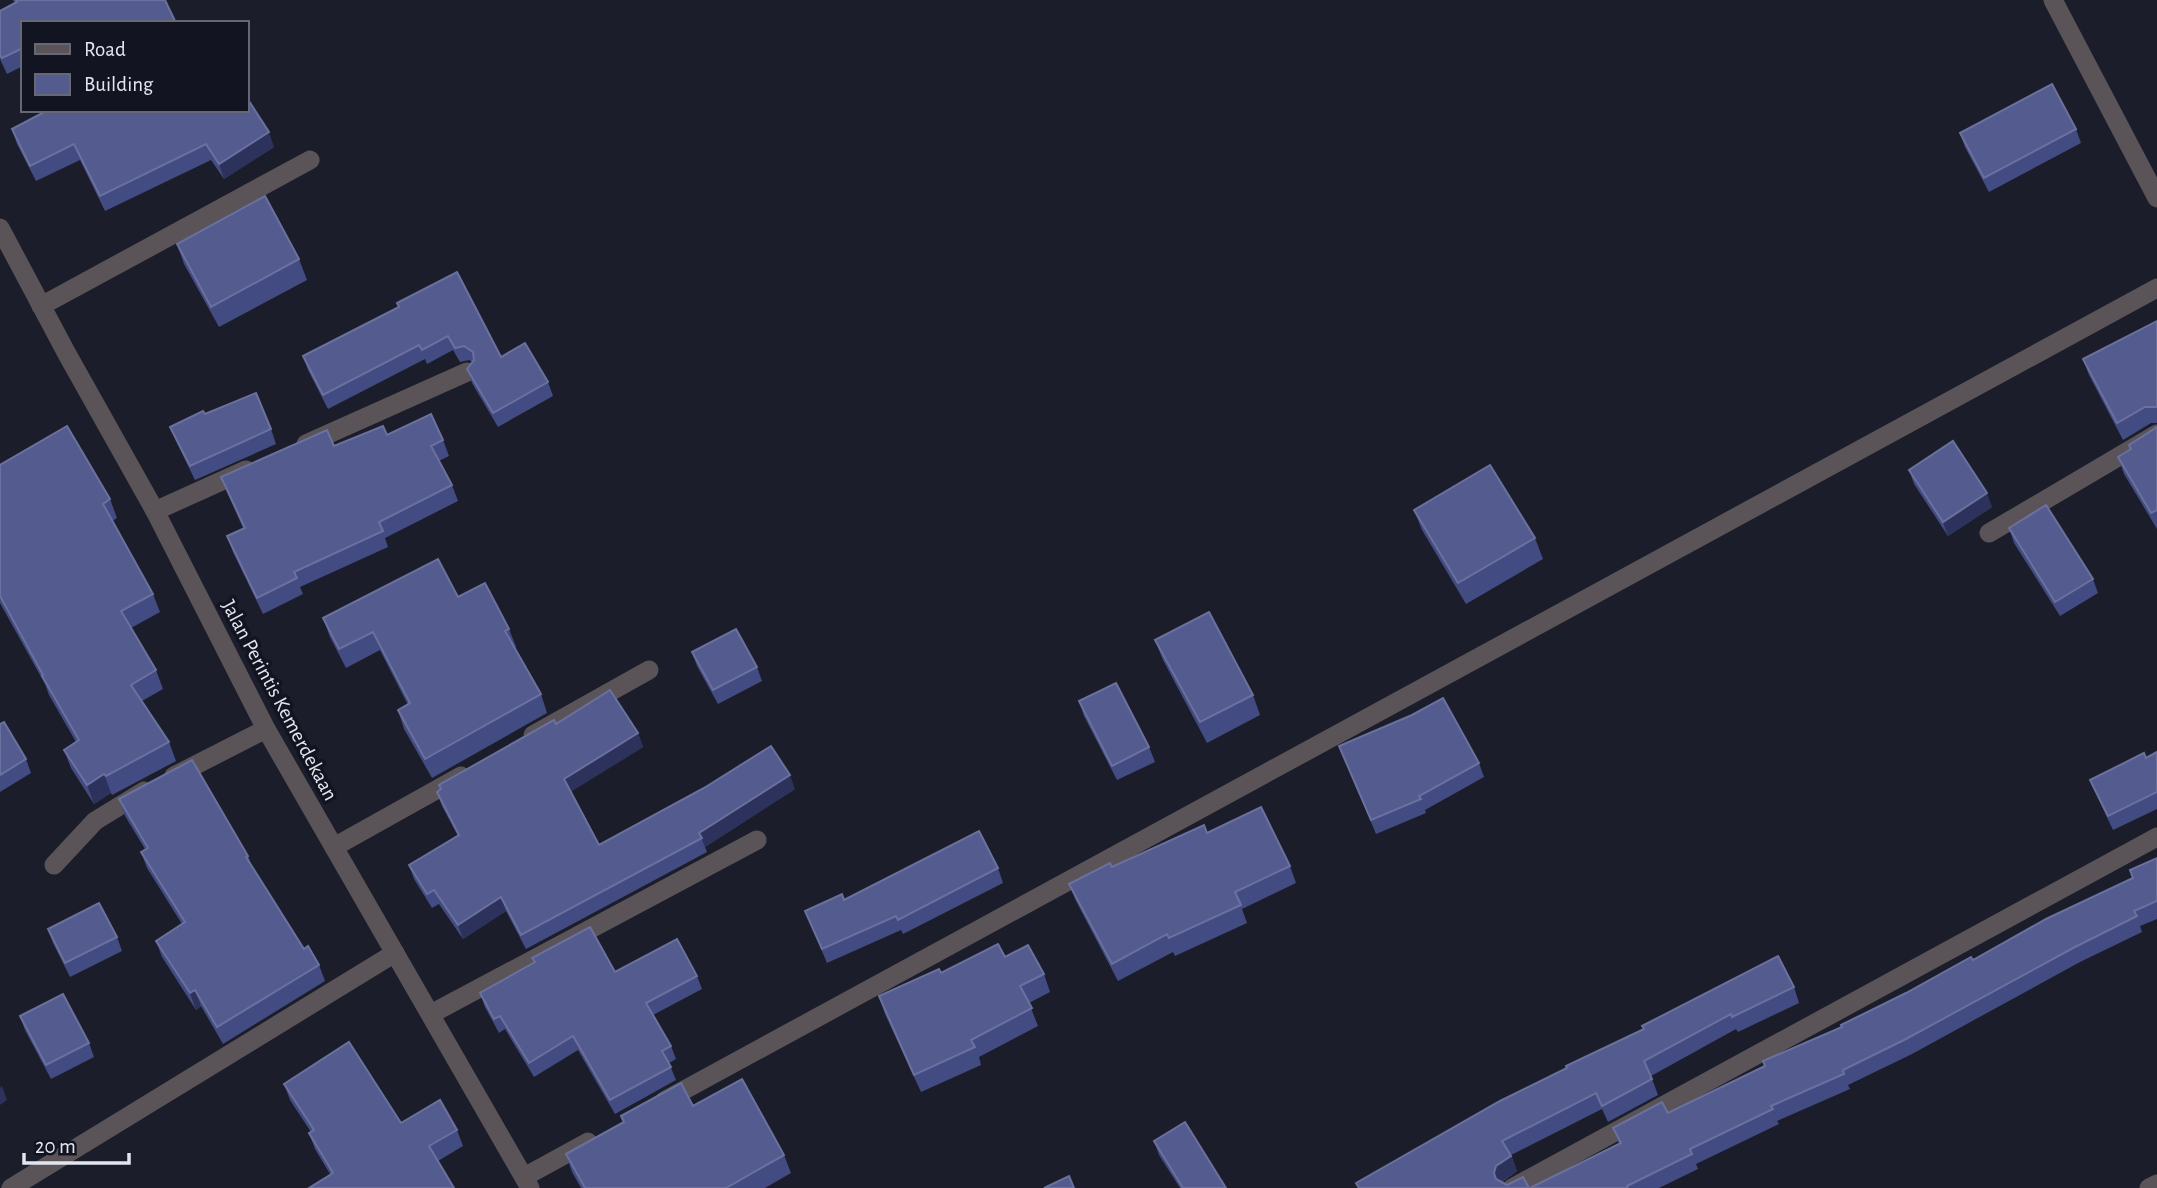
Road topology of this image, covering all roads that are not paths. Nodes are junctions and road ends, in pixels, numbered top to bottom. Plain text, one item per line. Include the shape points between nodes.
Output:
1 (2053, 0) edge
2 (310, 160) dead end
3 (2157, 198) edge
4 (0, 228) edge
5 (2157, 288) edge
6 (41, 306) junction
7 (467, 372) edge
8 (2157, 433) edge
9 (292, 450) edge
10 (267, 461) edge
11 (155, 511) junction
12 (1989, 533) dead end
13 (649, 670) dead end
14 (266, 729) junction
15 (516, 745) edge
16 (479, 765) edge
17 (2157, 837) edge
18 (757, 840) dead end
19 (334, 847) junction
20 (54, 865) dead end
21 (395, 953) junction
22 (431, 1014) junction
23 (646, 1110) edge
24 (610, 1130) edge
25 (527, 1183) edge
26 (2157, 1184) edge
27 (11, 1188) edge
28 (1512, 1188) edge
29 (2149, 1188) edge

1 - 3 street
2 - 6 street
4 - 6 street, Jalan Perintis Kemerdekaan
5 - 23 street
6 - 11 street, Jalan Perintis Kemerdekaan
7 - 9 street
8 - 12 street
10 - 11 street
11 - 14 street, Jalan Perintis Kemerdekaan
13 - 15 street
14 - 19 street, Jalan Perintis Kemerdekaan
14 - 20 street via 114,808 95,821
16 - 19 street
17 - 28 street
18 - 22 street
19 - 21 street, Jalan Perintis Kemerdekaan
21 - 22 street, Jalan Perintis Kemerdekaan
21 - 27 street
22 - 25 street, Jalan Perintis Kemerdekaan
24 - 25 street
26 - 29 street

